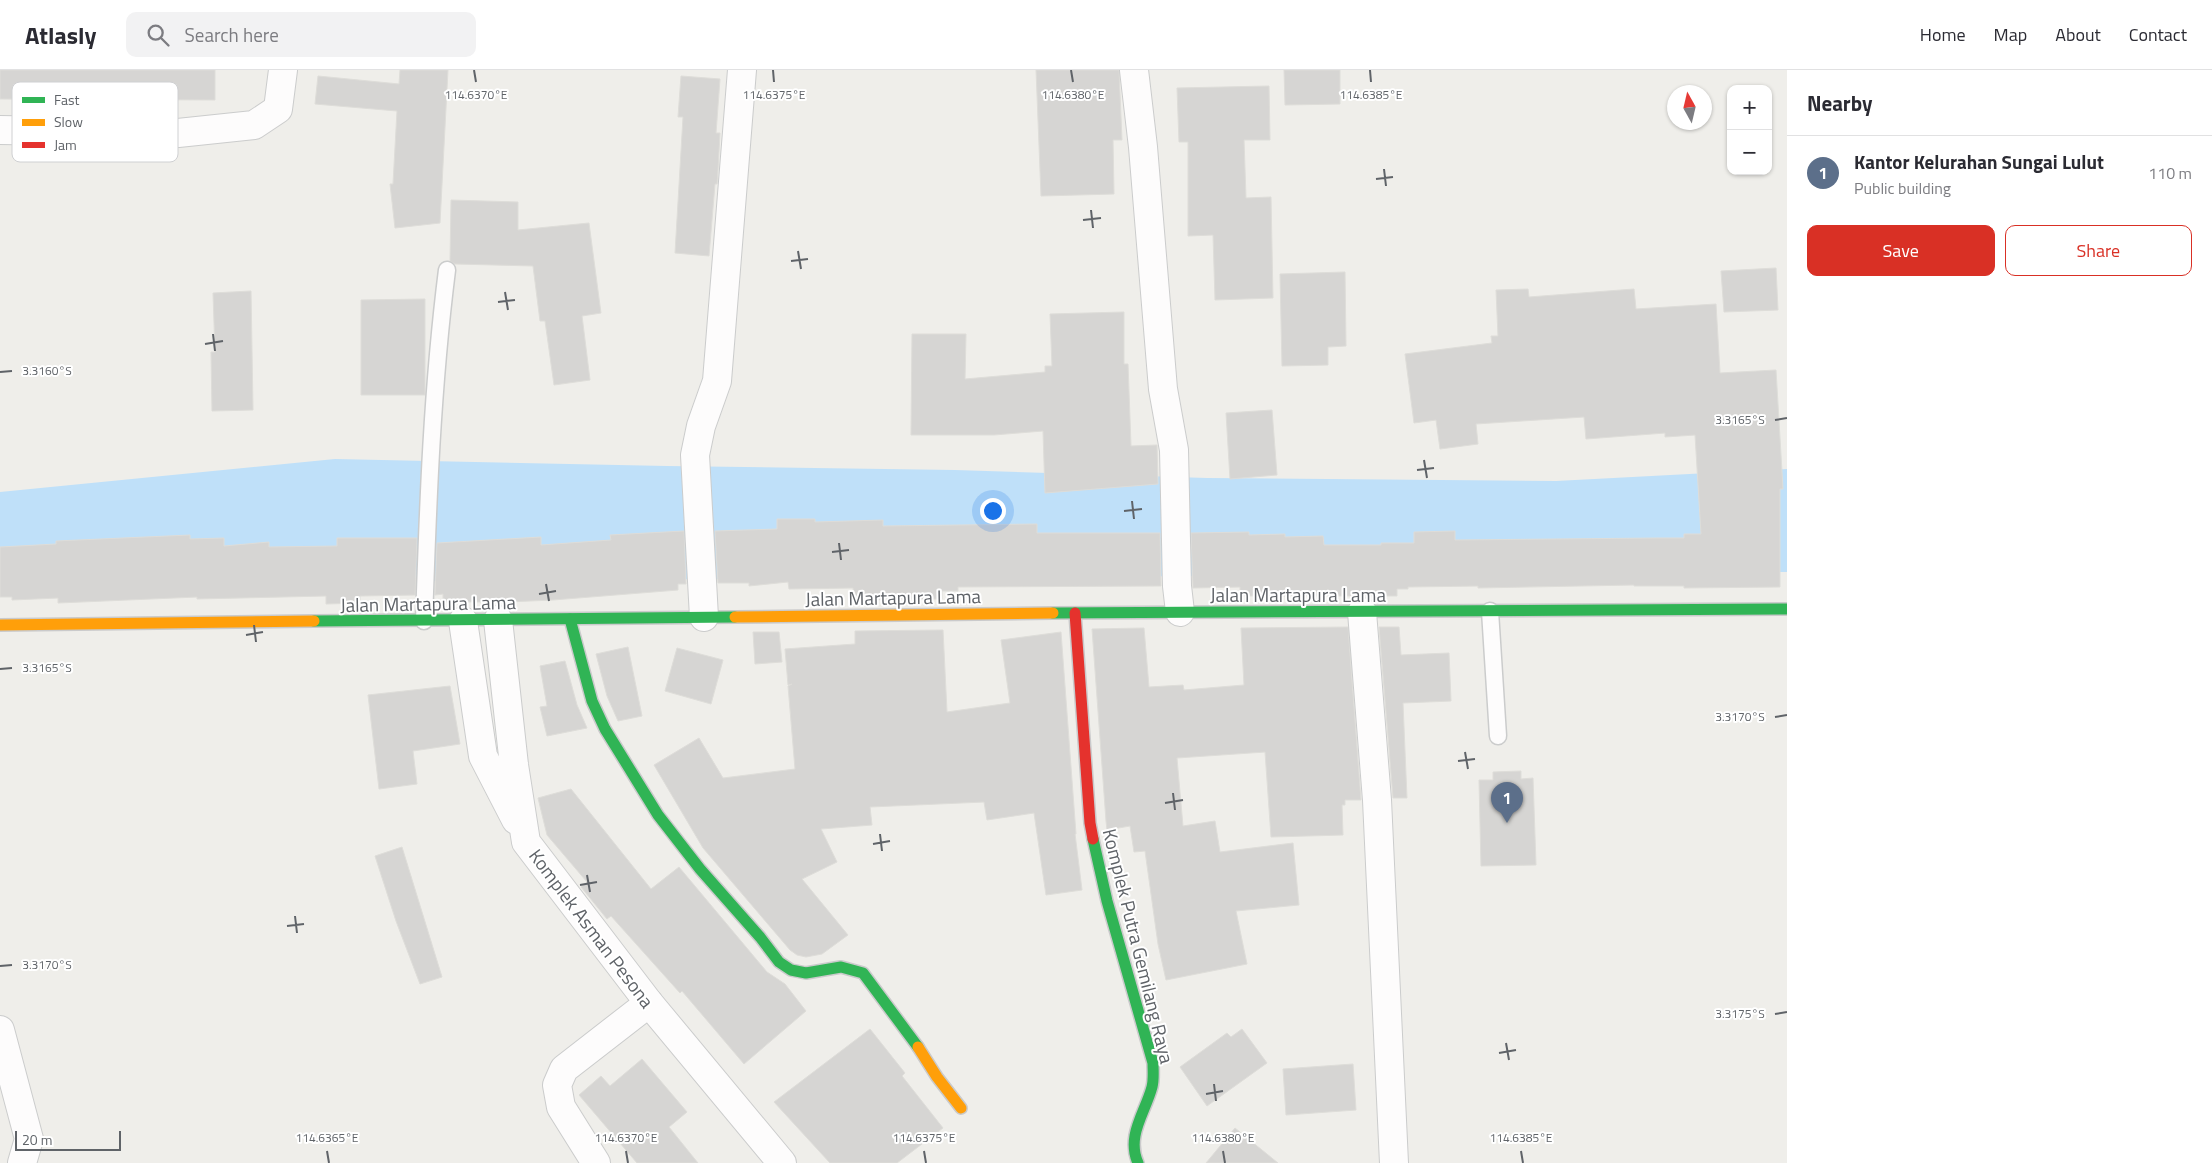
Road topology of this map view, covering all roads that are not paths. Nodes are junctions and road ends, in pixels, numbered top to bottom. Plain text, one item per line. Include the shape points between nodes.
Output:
1 (283, 70) edge
2 (742, 70) edge
3 (1134, 70) edge
4 (178, 133) edge
5 (447, 270) dead end
6 (1178, 599) junction
7 (704, 607) junction
8 (1787, 609) edge
9 (1490, 611) junction
10 (1362, 612) junction
11 (1074, 613) junction
12 (570, 619) junction
13 (498, 620) junction
14 (424, 621) junction
15 (463, 621) junction
16 (0, 625) edge
17 (1498, 736) dead end
18 (526, 842) junction
19 (649, 1003) junction
20 (0, 1030) edge
21 (962, 1108) dead end
22 (22, 1163) edge
23 (596, 1163) edge
24 (782, 1163) edge
25 (1138, 1163) edge
26 (1394, 1163) edge

1 - 4 street via 278,109 254,125
2 - 7 street via 717,381 701,426 695,455
3 - 6 street via 1163,389 1174,450
5 - 14 lane via 436,355
6 - 10 main road, Jalan Martapura Lama
6 - 11 main road, Jalan Martapura Lama
7 - 11 main road, Jalan Martapura Lama
7 - 12 main road, Jalan Martapura Lama
8 - 9 main road, Jalan Martapura Lama
9 - 10 main road, Jalan Martapura Lama
9 - 17 lane
10 - 26 street via 1377,800
11 - 25 main road, Komplek Putra Gemilang Raya via 1090,823 1107,901 1153,1063 1153,1085 1133,1145
12 - 13 main road, Jalan Martapura Lama
12 - 21 main road via 592,701 605,729 658,815 700,869 779,962 790,970 806,973 841,967 862,973
13 - 15 main road, Jalan Martapura Lama
13 - 18 street, Komplek Asman Pesona
14 - 15 main road, Jalan Martapura Lama
14 - 16 main road, Jalan Martapura Lama
15 - 18 street via 483,756
18 - 19 street, Komplek Asman Pesona
19 - 23 street via 564,1069 557,1085 561,1107
19 - 24 street, Komplek Asman Pesona
20 - 22 street via 29,1139

